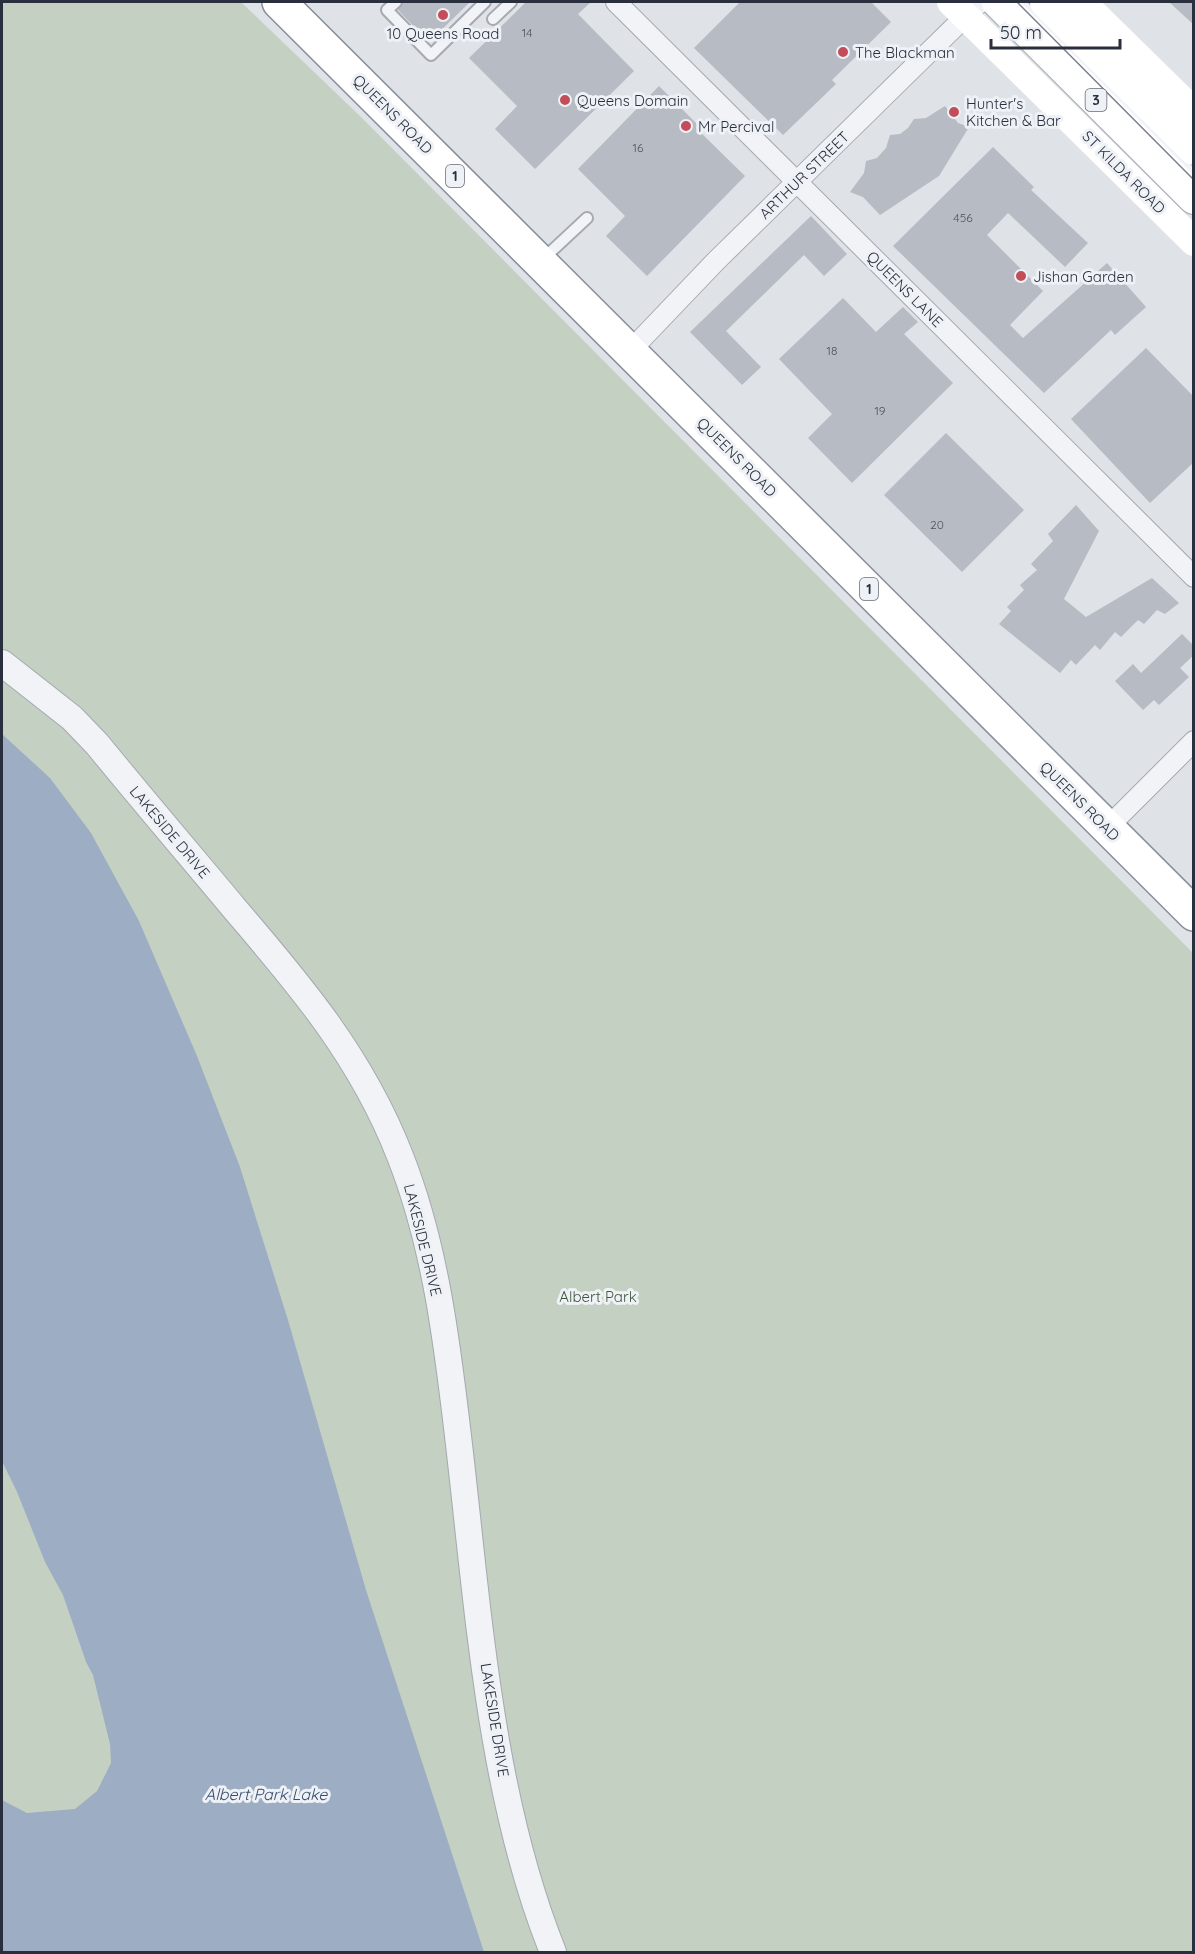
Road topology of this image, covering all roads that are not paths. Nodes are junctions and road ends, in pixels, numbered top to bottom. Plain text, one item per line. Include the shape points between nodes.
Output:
1 (279, 2) edge
2 (396, 2) edge
3 (485, 2) edge
4 (511, 2) edge
5 (619, 2) edge
6 (999, 2) edge
7 (1020, 2) edge
8 (1046, 2) edge
9 (1082, 2) edge
10 (966, 6) edge
11 (493, 19) dead end
12 (1194, 112) edge
13 (1194, 149) edge
14 (1194, 175) edge
15 (797, 182) junction
16 (1194, 198) edge
17 (587, 218) dead end
18 (1194, 242) edge
19 (540, 261) junction
20 (630, 351) junction
21 (1194, 578) edge
22 (2, 663) edge
23 (1194, 741) edge
24 (1107, 828) junction
25 (1194, 914) edge
26 (553, 1953) edge

1 - 19 highway, QUEENS ROAD / 1
2 - 3 lane via 387,10 431,55
4 - 11 lane
5 - 15 street, QUEENS LANE
6 - 16 main road, ST KILDA ROAD / 3
7 - 14 lane
8 - 13 main road, 3
9 - 12 main road
10 - 15 street, ARTHUR STREET
10 - 18 main road, ST KILDA ROAD
15 - 20 street, ARTHUR STREET
15 - 21 street, QUEENS LANE
17 - 19 lane
19 - 20 highway, QUEENS ROAD / 1
20 - 24 highway, QUEENS ROAD / 1
22 - 26 street, LAKESIDE DRIVE via 72,718 97,744 311,998 368,1086 399,1152 425,1236 446,1342 498,1751 533,1898
23 - 24 street
24 - 25 highway, QUEENS ROAD / 1

